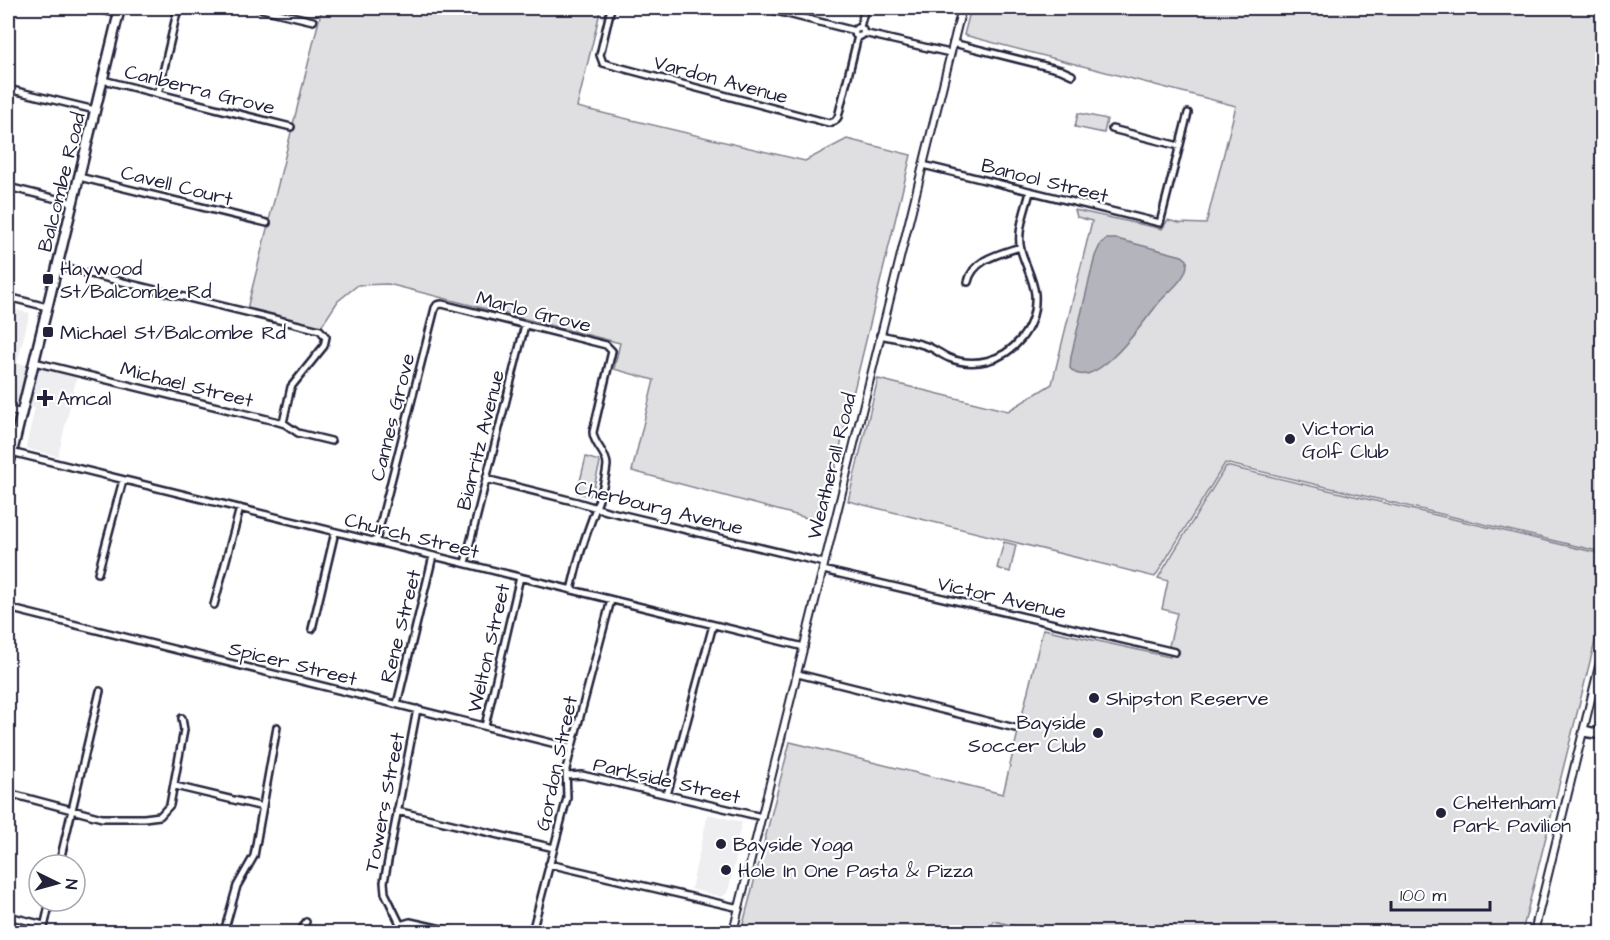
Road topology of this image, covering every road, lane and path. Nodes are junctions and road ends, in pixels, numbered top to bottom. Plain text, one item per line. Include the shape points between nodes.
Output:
1 (93, 8) edge
2 (178, 8) edge
3 (258, 8) edge
4 (611, 8) edge
5 (764, 8) edge
6 (865, 8) edge
7 (962, 8) edge
8 (119, 11) edge
9 (313, 21) dead end
10 (859, 32) junction
11 (952, 43) junction
12 (950, 53) junction
13 (1072, 75) dead end
14 (103, 81) junction
15 (8, 88) edge
16 (158, 94) junction
17 (95, 110) junction
18 (1188, 113) dead end
19 (291, 127) dead end
20 (1112, 129) dead end
21 (1179, 146) junction
22 (923, 165) junction
23 (79, 177) junction
24 (8, 187) edge
25 (1030, 192) junction
26 (73, 203) junction
27 (267, 223) dead end
28 (1020, 247) junction
29 (57, 266) junction
30 (968, 282) dead end
31 (8, 297) edge
32 (442, 304) joint
33 (47, 307) junction
34 (525, 325) junction
35 (880, 334) junction
36 (34, 362) junction
37 (8, 410) edge
38 (21, 414) junction
39 (283, 423) junction
40 (331, 441) dead end
41 (12, 452) junction
42 (8, 469) edge
43 (486, 479) junction
44 (123, 480) junction
45 (240, 508) junction
46 (596, 508) junction
47 (336, 532) junction
48 (376, 541) junction
49 (433, 556) junction
50 (465, 563) junction
51 (823, 567) junction
52 (98, 573) dead end
53 (520, 577) junction
54 (571, 590) junction
55 (611, 600) junction
56 (214, 605) dead end
57 (8, 608) edge
58 (714, 625) junction
59 (312, 629) dead end
60 (804, 647) junction
61 (1175, 652) dead end
62 (1602, 654) edge
63 (798, 674) junction
64 (100, 691) dead end
65 (397, 704) junction
66 (417, 709) junction
67 (182, 718) dead end
68 (485, 726) junction
69 (277, 727) dead end
70 (1015, 728) dead end
71 (1584, 730) junction
72 (1602, 735) edge
73 (572, 748) junction
74 (566, 776) junction
75 (174, 786) junction
76 (8, 793) edge
77 (667, 795) junction
78 (263, 807) junction
79 (72, 808) junction
80 (397, 812) junction
81 (762, 817) junction
82 (554, 848) junction
83 (62, 853) edge
84 (549, 864) junction
85 (739, 908) junction
86 (47, 913) edge
87 (8, 916) edge
88 (306, 922) dead end
89 (419, 924) junction
90 (44, 925) junction
91 (400, 925) junction
92 (227, 932) edge
93 (43, 933) edge
94 (300, 933) edge
95 (405, 933) edge
96 (455, 933) edge
97 (532, 933) edge
98 (733, 933) edge
99 (1534, 933) edge

1 - 8 street
2 - 16 street
3 - 9 street
4 - 10 street, Vardon Avenue via 600,55 607,64 829,123 838,117
5 - 10 street
6 - 10 street
7 - 11 street, Weatherall Road
8 - 14 main road, Balcombe Road
10 - 12 street
11 - 12 street, Weatherall Road
11 - 13 street
12 - 22 street, Weatherall Road
14 - 16 street, Canberra Grove
14 - 17 main road, Balcombe Road
15 - 17 street
16 - 19 street, Canberra Grove
17 - 23 main road, Balcombe Road
18 - 21 street
20 - 21 street
21 - 25 street, Banool Street via 1160,223
22 - 25 street, Banool Street
22 - 35 street, Weatherall Road
23 - 26 main road, Balcombe Road
23 - 27 street, Cavell Court
24 - 26 street
25 - 28 street
26 - 29 main road, Balcombe Road
28 - 30 street via 978,264
28 - 35 street via 1033,282 1034,309 1026,333 1007,352 984,362 961,362 930,347
29 - 33 main road, Balcombe Road
29 - 39 street via 320,330 326,337 324,346 291,387
31 - 33 street
32 - 34 street, Marlo Grove
32 - 48 street, Cannes Grove via 435,308
33 - 36 main road, Balcombe Road
34 - 43 street, Biarritz Avenue
34 - 46 street, Marlo Grove via 610,348 612,355 593,432 607,462
35 - 51 street, Weatherall Road
36 - 38 main road, Balcombe Road
36 - 39 street, Michael Street
37 - 38 street
38 - 41 main road, Balcombe Road
39 - 40 street, Michael Street via 298,433
41 - 42 main road, Balcombe Road
41 - 44 street, Church Street
43 - 46 street, Cherbourg Avenue
43 - 50 street, Biarritz Avenue
44 - 45 street, Church Street
44 - 52 street
45 - 47 street, Church Street
45 - 56 street
46 - 51 street, Cherbourg Avenue
46 - 54 street
47 - 48 street, Church Street
47 - 59 street
48 - 49 street, Church Street
49 - 50 street, Church Street
49 - 65 street, Rene Street
50 - 53 street, Church Street
51 - 60 street, Weatherall Road
51 - 61 street, Victor Avenue
53 - 54 street, Church Street
53 - 68 street, Welton Street
54 - 55 street, Church Street
55 - 58 street, Church Street
55 - 73 street, Gordon Street
57 - 65 street, Spicer Street
58 - 60 street, Church Street
58 - 77 street
60 - 63 street, Weatherall Road
62 - 71 street
63 - 70 street
63 - 81 street, Weatherall Road
64 - 79 street
65 - 66 street, Spicer Street
66 - 68 street, Spicer Street
66 - 80 street, Towers Street
67 - 75 street via 184,730
68 - 73 street, Spicer Street
69 - 78 street
71 - 72 street
71 - 99 street
73 - 74 street, Gordon Street
74 - 77 street, Parkside Street via 582,775
74 - 82 street, Gordon Street via 567,798
75 - 78 street
75 - 79 street via 170,805 160,816 102,818
76 - 79 street
77 - 81 street, Parkside Street
78 - 92 street via 254,856 237,886
79 - 83 street
80 - 82 street
80 - 91 street, Towers Street via 384,886
81 - 85 street, Weatherall Road
82 - 84 street, Gordon Street
84 - 85 street
84 - 97 street, Gordon Street
85 - 98 street, Weatherall Road
86 - 90 street
87 - 90 street
88 - 94 street
89 - 91 street
89 - 95 street
89 - 96 street
90 - 93 street
91 - 95 street, Towers Street

